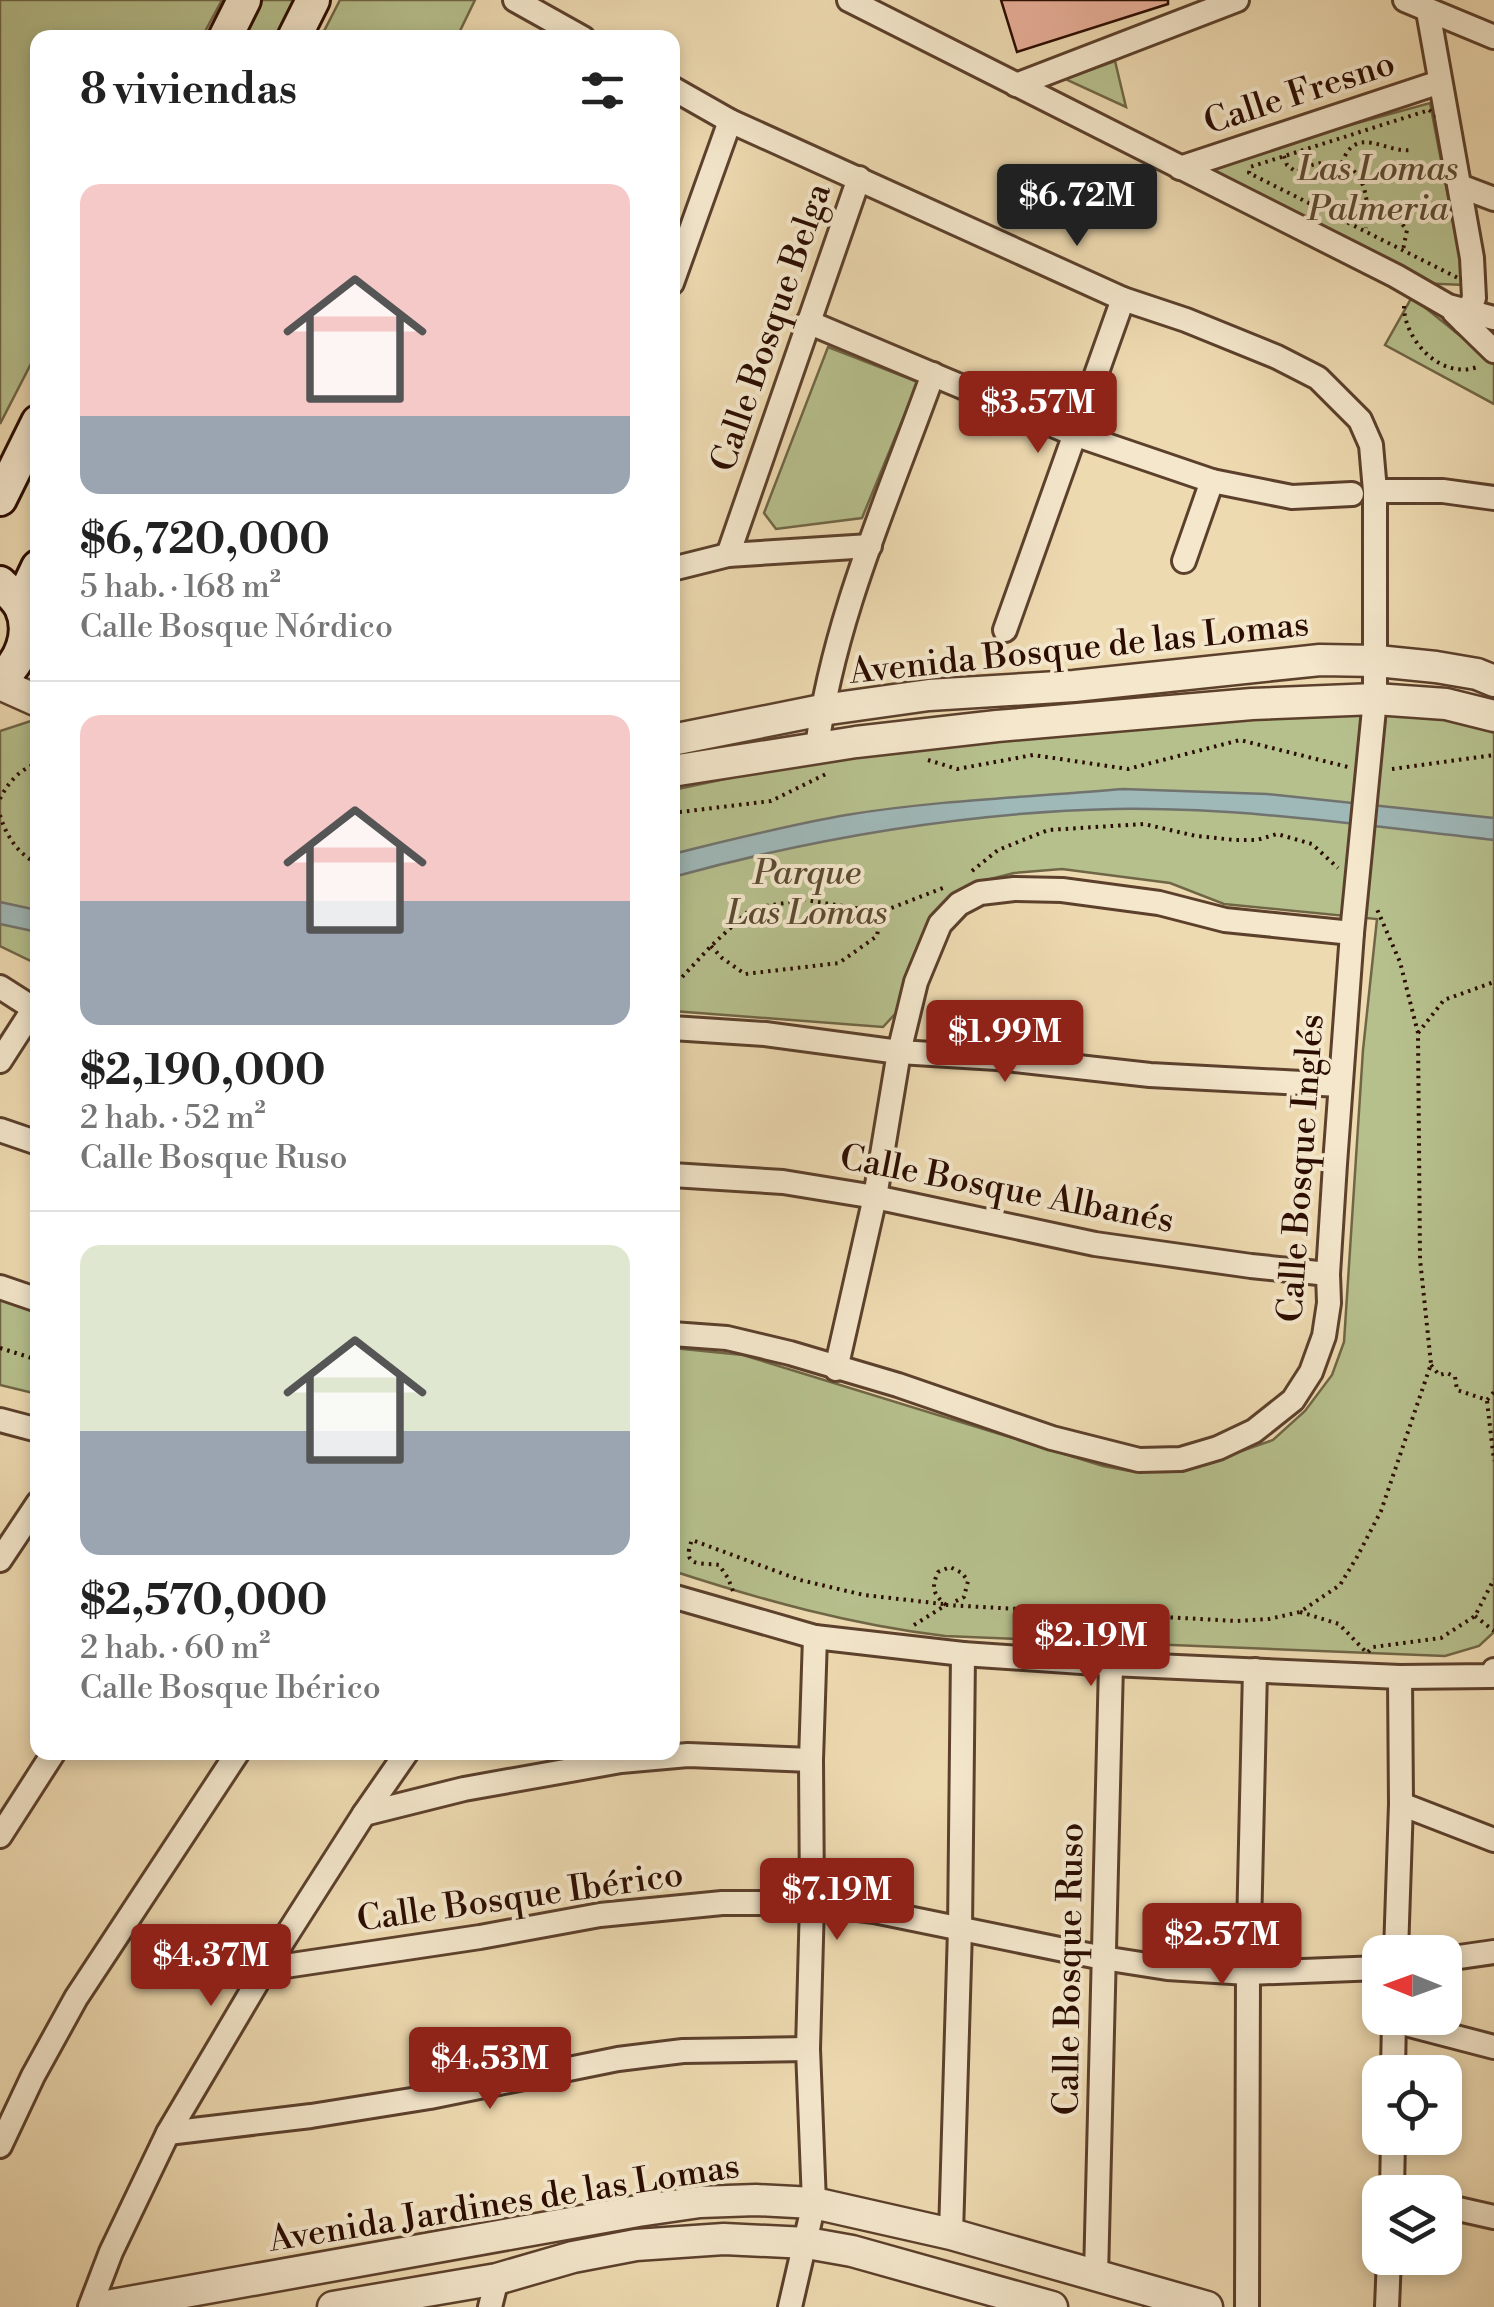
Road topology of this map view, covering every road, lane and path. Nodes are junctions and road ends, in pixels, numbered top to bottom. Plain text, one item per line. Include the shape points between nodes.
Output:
1 (244, 0) edge
2 (313, 0) edge
3 (515, 0) edge
4 (848, 0) edge
5 (1237, 0) edge
6 (1405, 0) edge
7 (1428, 11) junction
8 (544, 28) edge
9 (230, 30) edge
10 (298, 30) edge
11 (1494, 37) edge
12 (1440, 82) junction
13 (1016, 86) junction
14 (680, 93) edge
15 (1418, 112) dead end
16 (730, 121) junction
17 (1412, 150) dead end
18 (1284, 156) junction
19 (1342, 163) junction
20 (1180, 168) junction
21 (859, 178) junction
22 (1460, 186) junction
23 (1494, 199) edge
24 (1366, 202) junction
25 (1365, 230) junction
26 (680, 246) edge
27 (1406, 296) dead end
28 (1123, 299) junction
29 (1460, 314) junction
30 (1494, 318) edge
31 (808, 322) junction
32 (1490, 358) edge
33 (933, 374) junction
34 (1074, 434) junction
35 (30, 438) edge
36 (1212, 481) junction
37 (1363, 492) junction
38 (1494, 498) edge
39 (0, 499) edge
40 (870, 546) junction
41 (728, 555) junction
42 (1184, 561) dead end
43 (680, 566) edge
44 (30, 586) edge
45 (20, 609) edge
46 (1005, 630) dead end
47 (1377, 661) junction
48 (1494, 680) edge
49 (0, 681) edge
50 (999, 692) junction
51 (30, 697) edge
52 (1375, 699) junction
53 (822, 710) junction
54 (1494, 716) edge
55 (997, 726) junction
56 (680, 738) edge
57 (1494, 755) edge
58 (914, 756) dead end
59 (822, 761) junction
60 (30, 767) edge
61 (680, 771) edge
62 (1368, 772) junction
63 (0, 799) edge
64 (680, 812) edge
65 (0, 815) edge
66 (30, 860) edge
67 (881, 912) dead end
68 (1352, 933) junction
69 (711, 946) dead end
70 (1494, 982) edge
71 (0, 986) edge
72 (30, 1005) edge
73 (30, 1017) edge
74 (680, 1029) edge
75 (900, 1052) junction
76 (0, 1061) edge
77 (1340, 1085) junction
78 (0, 1130) edge
79 (30, 1140) edge
80 (680, 1176) edge
81 (875, 1197) junction
82 (1328, 1274) junction
83 (0, 1287) edge
84 (30, 1297) edge
85 (680, 1335) edge
86 (0, 1348) edge
87 (30, 1357) edge
88 (1431, 1364) junction
89 (836, 1368) junction
90 (1494, 1392) edge
91 (1487, 1400) junction
92 (0, 1420) edge
93 (30, 1428) edge
94 (1494, 1461) edge
95 (30, 1514) edge
96 (0, 1560) edge
97 (1494, 1579) edge
98 (680, 1598) edge
99 (946, 1605) junction
100 (1300, 1612) junction
101 (734, 1614) junction
102 (1475, 1616) junction
103 (1494, 1631) edge
104 (815, 1637) junction
105 (894, 1646) junction
106 (964, 1654) junction
107 (1110, 1664) junction
108 (1255, 1670) junction
109 (1493, 1674) edge
110 (1400, 1678) junction
111 (680, 1756) edge
112 (49, 1760) edge
113 (233, 1760) edge
114 (401, 1760) edge
115 (640, 1760) edge
116 (811, 1760) junction
117 (1401, 1804) junction
118 (364, 1814) junction
119 (0, 1836) edge
120 (1494, 1840) edge
121 (812, 1903) junction
122 (960, 1930) junction
123 (1397, 1935) edge
124 (1494, 1952) edge
125 (1462, 1957) edge
126 (1103, 1958) junction
127 (265, 1969) junction
128 (1362, 1969) edge
129 (1248, 1973) junction
130 (1451, 2035) edge
131 (1494, 2047) edge
132 (808, 2050) junction
133 (168, 2133) junction
134 (0, 2146) edge
135 (814, 2203) junction
136 (1462, 2210) edge
137 (1494, 2217) edge
138 (951, 2234) junction
139 (807, 2243) junction
140 (1388, 2275) edge
141 (1096, 2276) junction
142 (493, 2293) edge
143 (188, 2298) edge
144 (90, 2307) edge
145 (101, 2307) edge
146 (333, 2307) edge
147 (790, 2307) edge
148 (1052, 2307) edge
149 (1207, 2307) edge
150 (1247, 2307) edge
151 (1387, 2307) edge

1 - 9 main road
2 - 10 main road
3 - 8 street
4 - 13 street
5 - 13 street
6 - 7 street
7 - 11 street
7 - 12 street
12 - 20 street, Calle Fresno
12 - 22 street
13 - 20 street
14 - 16 street, Calle Bosque Inglés
15 - 18 path
16 - 21 street, Calle Bosque Inglés
16 - 26 street
17 - 19 path via 1362,142
18 - 19 path via 1296,172 1320,162
18 - 25 path via 1249,173
19 - 24 path via 1361,178
20 - 29 street
21 - 28 street, Calle Bosque Inglés
21 - 31 street, Calle Bosque Belga
22 - 23 street
22 - 29 street via 1474,298
24 - 25 path
24 - 25 path via 1394,212 1406,230 1403,250
27 - 32 path via 1404,319 1430,357 1455,370
28 - 34 street
28 - 37 street, Calle Bosque Inglés via 1318,378 1360,420 1370,445
29 - 30 street
29 - 32 street
31 - 33 street
31 - 41 street, Calle Bosque Belga
33 - 34 street
33 - 40 street
34 - 36 street
34 - 46 street
35 - 39 main road
36 - 37 street via 1292,497
36 - 42 street
37 - 38 street
37 - 47 street, Calle Bosque Inglés
40 - 41 street
40 - 53 street
41 - 43 street
44 - 45 main road
45 - 49 main road via 25,638
47 - 48 street, Avenida Bosque de las Lomas
47 - 50 street, Avenida Bosque de las Lomas via 1320,660
47 - 52 street, Calle Bosque Inglés
49 - 51 street
50 - 53 street, Avenida Bosque de las Lomas
50 - 55 street
52 - 54 street, Avenida Bosque de las Lomas via 1446,704
52 - 55 street, Avenida Bosque de las Lomas
52 - 62 street, Calle Bosque Inglés
53 - 56 street, Avenida Bosque de las Lomas
53 - 59 street
55 - 59 street, Avenida Bosque de las Lomas via 856,742
57 - 62 path
58 - 62 path via 957,769 1033,755 1128,768 1240,740
59 - 61 street, Avenida Bosque de las Lomas
59 - 64 path via 771,801
60 - 63 path
62 - 68 street, Calle Bosque Inglés
65 - 66 path via 7,835
67 - 69 path via 876,936 839,963 745,974
68 - 75 street via 1226,920 1062,890 980,893 940,924 916,982
68 - 77 street, Calle Bosque Inglés
70 - 88 path via 1444,1000 1418,1033 1420,1259
71 - 72 street
73 - 76 street
74 - 75 street
75 - 77 street
75 - 81 street
77 - 82 street, Calle Bosque Inglés
78 - 79 street
80 - 81 street, Calle Bosque Albanés
81 - 82 street, Calle Bosque Albanés via 1096,1244
81 - 89 street
82 - 89 street, Calle Bosque Inglés via 1324,1336 1293,1400 1254,1432 1180,1459 1139,1460 1052,1438
83 - 84 street
85 - 89 street, Calle Bosque Inglés via 727,1338
86 - 87 path
88 - 91 path via 1438,1375 1455,1378 1457,1390
88 - 100 path via 1381,1511 1358,1557 1340,1585
90 - 91 path
91 - 94 path
92 - 93 street
95 - 96 street
97 - 102 path
98 - 101 street
99 - 99 path via 933,1584 950,1567 968,1581 964,1597
99 - 100 path via 1236,1620
99 - 101 path via 800,1580 692,1540 692,1561 719,1565 728,1578
99 - 105 path via 904,1631
100 - 102 path via 1339,1624 1368,1653 1441,1638
101 - 104 street
102 - 103 path
104 - 105 street
104 - 116 street
105 - 106 street
106 - 107 street
106 - 122 street
107 - 108 street
107 - 126 street, Calle Bosque Ruso
108 - 110 street
108 - 129 street
109 - 110 street
110 - 117 street
111 - 116 street
112 - 119 street
113 - 134 street via 76,1998
114 - 118 street
115 - 118 street via 464,1788
116 - 121 street
117 - 120 street
117 - 123 street
118 - 127 street
121 - 122 street, Calle Bosque Ibérico
121 - 127 street, Calle Bosque Ibérico via 600,1914
121 - 132 street
122 - 126 street, Calle Bosque Ibérico
122 - 138 street
124 - 125 street
126 - 129 street, Calle Bosque Ibérico
126 - 141 street, Calle Bosque Ruso
127 - 133 street
128 - 129 street, Calle Bosque Ibérico
129 - 150 street
130 - 131 street
132 - 133 street via 618,2059 351,2110
132 - 135 street
133 - 144 street
135 - 138 street, Avenida Jardines de las Lomas
135 - 139 street
135 - 143 street, Avenida Jardines de las Lomas via 700,2202
136 - 137 street
138 - 141 street, Avenida Jardines de las Lomas
139 - 142 street, Avenida Jardines de las Lomas via 636,2245 573,2257
139 - 147 street
139 - 148 street, Avenida Jardines de las Lomas
140 - 151 street
141 - 149 street, Avenida Jardines de las Lomas
142 - 146 street, Avenida Jardines de las Lomas
143 - 145 street, Avenida Jardines de las Lomas

